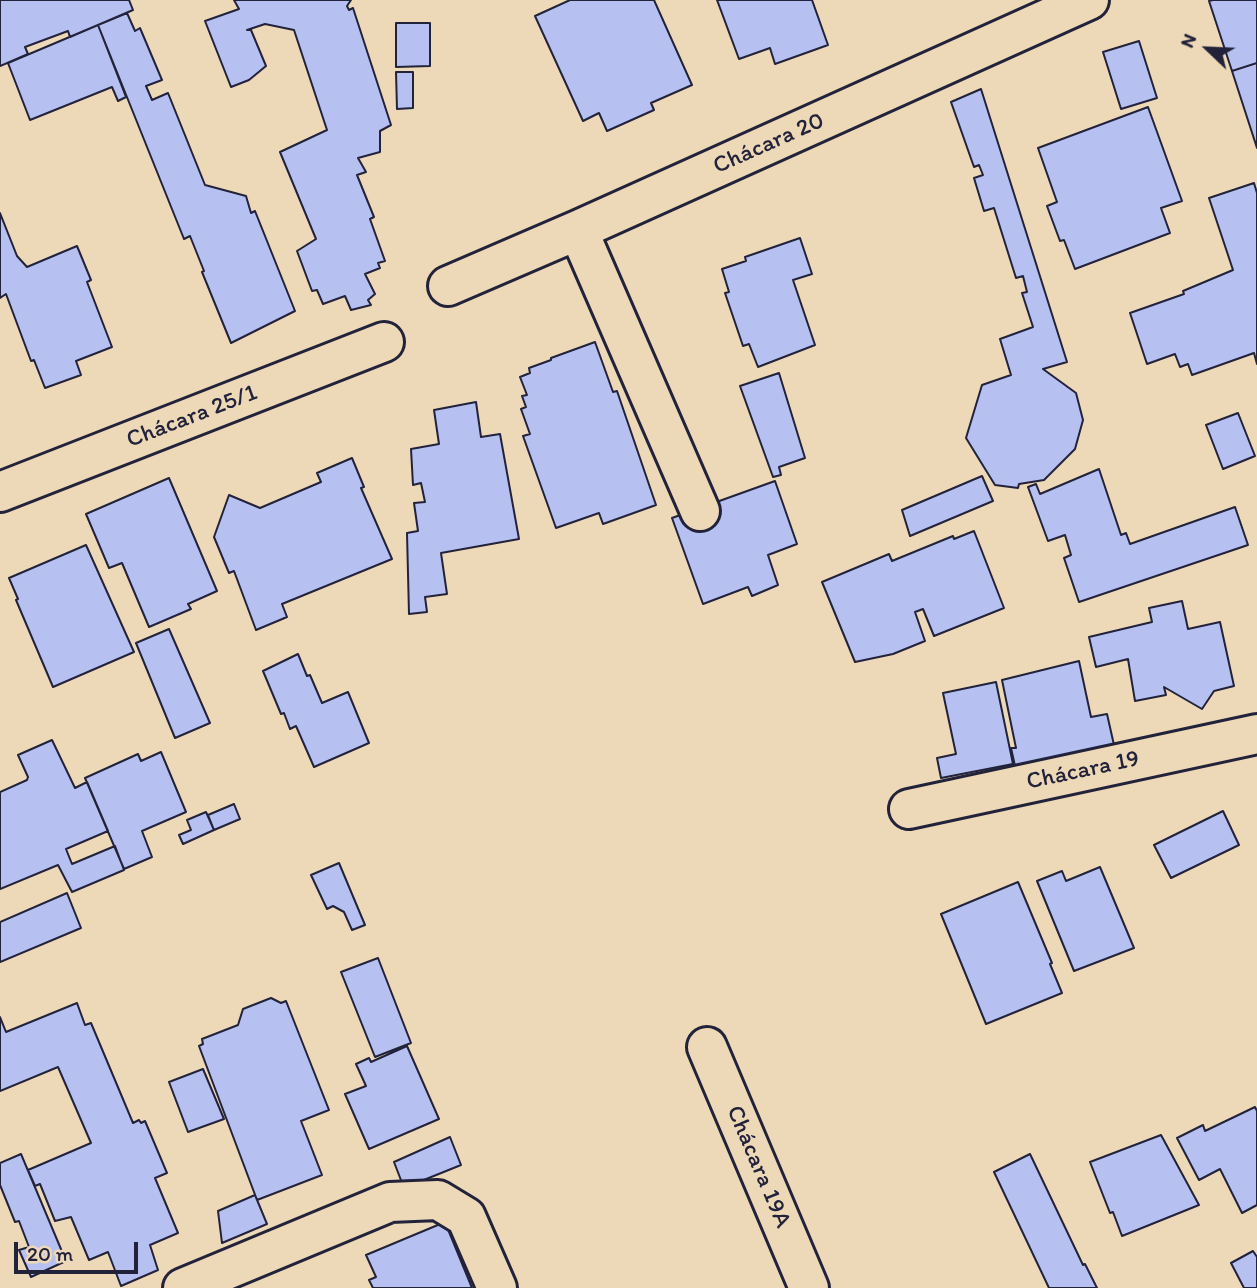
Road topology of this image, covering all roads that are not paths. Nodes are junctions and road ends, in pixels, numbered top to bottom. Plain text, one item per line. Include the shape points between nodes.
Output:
1 (1089, 0) edge
2 (578, 230) junction
3 (448, 286) dead end
4 (384, 342) dead end
5 (0, 492) edge
6 (700, 511) dead end
7 (1257, 733) edge
8 (909, 809) dead end
9 (707, 1046) dead end
10 (183, 1288) edge
11 (497, 1288) edge
12 (809, 1288) edge

1 - 2 street, Chácara 20
2 - 3 street, Chácara 20
2 - 6 street
4 - 5 street, Chácara 25/1
7 - 8 street, Chácara 19
9 - 12 street, Chácara 19A
10 - 11 street via 390,1202 438,1200 466,1217

